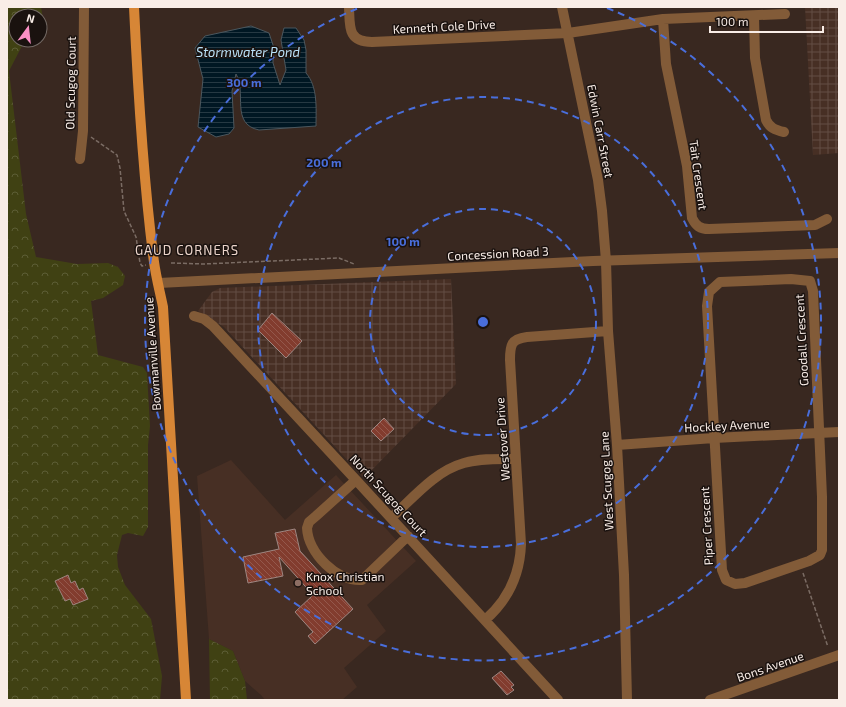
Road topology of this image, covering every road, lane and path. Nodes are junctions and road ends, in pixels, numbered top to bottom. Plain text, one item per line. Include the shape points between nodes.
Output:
1 (84, 7) edge
2 (134, 7) edge
3 (349, 7) edge
4 (562, 7) edge
5 (785, 14) dead end
6 (754, 16) junction
7 (663, 19) junction
8 (568, 33) junction
9 (83, 131) junction
10 (784, 132) dead end
11 (80, 159) dead end
12 (827, 219) dead end
13 (839, 253) edge
14 (339, 258) dead end
15 (606, 261) junction
16 (172, 263) dead end
17 (154, 264) junction
18 (158, 283) junction
19 (194, 316) dead end
20 (608, 331) junction
21 (839, 432) edge
22 (819, 433) junction
23 (714, 438) junction
24 (617, 445) junction
25 (516, 459) junction
26 (356, 480) junction
27 (391, 518) junction
28 (408, 536) junction
29 (803, 573) dead end
30 (485, 620) junction
31 (828, 647) dead end
32 (839, 655) edge
33 (722, 698) edge
34 (186, 700) edge
35 (558, 700) edge
36 (627, 700) edge
37 (710, 700) edge

1 - 9 street, Old Scugog Court
2 - 17 main road, Bowmanville Avenue via 144,169
3 - 8 street, Kenneth Cole Drive via 352,34 360,41 366,42
4 - 8 street, Edwin Carr Street
5 - 6 street
6 - 7 street
6 - 10 street via 755,58 766,120 769,126
7 - 8 street
7 - 12 street, Tait Crescent via 666,64 687,166 692,218 698,227 709,229 815,225
8 - 15 street, Edwin Carr Street via 598,180
9 - 11 street, Old Scugog Court
9 - 17 path via 116,155 120,168 124,211 136,237 140,263 142,266
13 - 15 street, Concession Road 3
14 - 16 path
15 - 18 street, Concession Road 3
15 - 20 street, West Scugog Lane
17 - 18 main road, Bowmanville Avenue
18 - 34 main road, Bowmanville Avenue via 163,307
19 - 26 street, North Scugog Court via 204,319 213,326
20 - 24 street, West Scugog Lane
20 - 25 street, Westover Drive via 527,336 512,344 510,360
21 - 22 street, Hockley Avenue
22 - 23 street, Hockley Avenue
22 - 23 street, Piper Crescent via 823,513 820,555 740,584 726,580 722,570
22 - 23 street, Goodall Crescent via 813,292 810,281 720,282 709,292 707,306
23 - 24 street, Hockley Avenue
24 - 36 street, West Scugog Lane
25 - 27 street via 479,460 450,468 432,480
25 - 30 street, Westover Drive via 521,557 515,579 507,594
26 - 27 street, North Scugog Court
26 - 28 street via 309,522 307,528 311,544 322,560 345,578 362,580
27 - 28 street, North Scugog Court
28 - 30 street, North Scugog Court
29 - 31 path
30 - 35 street, North Scugog Court
32 - 33 street, Bons Avenue
33 - 37 street, Bons Avenue

